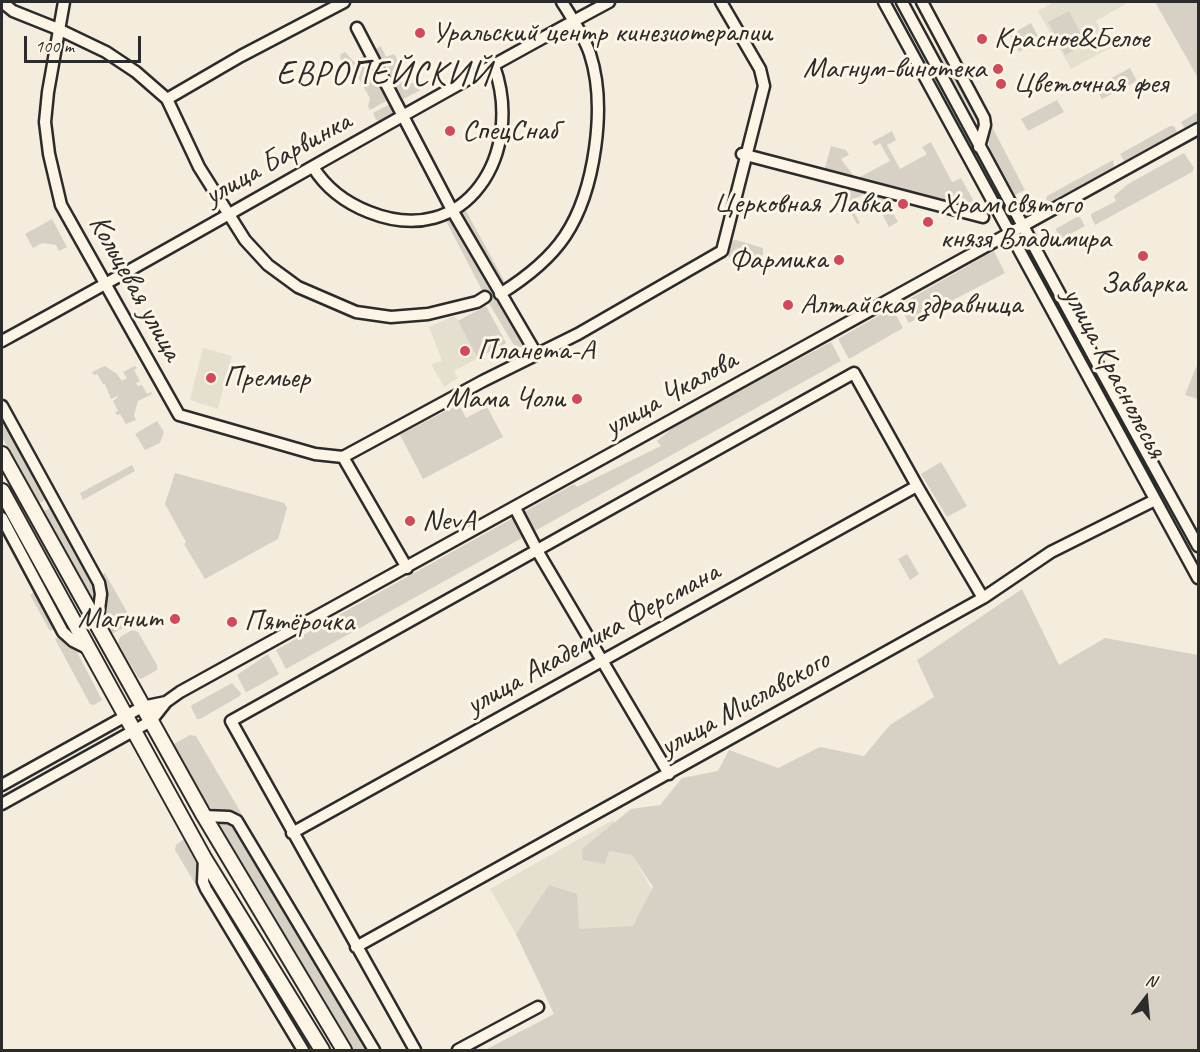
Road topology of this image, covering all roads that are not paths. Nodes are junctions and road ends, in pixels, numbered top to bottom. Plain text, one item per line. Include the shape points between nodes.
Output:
1 (64, 2) edge
2 (344, 2) edge
3 (562, 2) edge
4 (609, 2) edge
5 (721, 2) edge
6 (884, 2) edge
7 (902, 2) edge
8 (922, 2) edge
9 (2, 3) edge
10 (574, 21) junction
11 (357, 28) dead end
12 (58, 29) junction
13 (494, 66) junction
14 (167, 99) junction
15 (404, 117) junction
16 (1198, 129) edge
17 (980, 147) junction
18 (744, 154) junction
19 (313, 167) junction
20 (452, 210) junction
21 (228, 214) junction
22 (983, 217) dead end
23 (1024, 225) junction
24 (1010, 232) junction
25 (106, 285) junction
26 (500, 294) junction
27 (485, 297) dead end
28 (2, 341) edge
29 (534, 351) dead end
30 (2, 406) edge
31 (2, 454) edge
32 (343, 458) junction
33 (916, 486) junction
34 (2, 491) edge
35 (1155, 500) junction
36 (515, 508) junction
37 (2, 518) edge
38 (1198, 546) edge
39 (538, 552) junction
40 (407, 568) junction
41 (1198, 576) edge
42 (983, 598) junction
43 (97, 625) junction
44 (89, 649) junction
45 (602, 662) junction
46 (166, 702) junction
47 (142, 707) junction
48 (125, 715) junction
49 (151, 721) junction
50 (133, 731) junction
51 (669, 774) junction
52 (2, 785) edge
53 (2, 804) edge
54 (204, 816) junction
55 (292, 833) junction
56 (204, 858) junction
57 (356, 948) junction
58 (538, 1007) dead end
59 (303, 1050) edge
60 (322, 1050) edge
61 (344, 1050) edge
62 (374, 1050) edge
63 (415, 1050) edge
64 (458, 1050) edge

1 - 12 street, Кольцевая улица
2 - 14 street
3 - 10 street
4 - 10 street, улица Барвинка
5 - 18 street via 760,69 764,86
6 - 24 street, улица Краснолесья
7 - 17 street, улица Краснолесья
8 - 17 street via 984,118
9 - 12 street
10 - 13 street, улица Барвинка
10 - 26 street via 590,55 596,91 598,122 592,166 581,205 564,236 519,283
11 - 15 street
12 - 14 street via 105,52
12 - 25 street, Кольцевая улица via 45,122 49,153 61,205
13 - 15 street, улица Барвинка
13 - 20 street via 502,102 501,142 488,175
14 - 21 street via 199,167
15 - 19 street, улица Барвинка
15 - 20 street
16 - 23 street, улица Чкалова
17 - 23 street, улица Краснолесья
18 - 22 street
18 - 32 street via 722,251 578,334
19 - 20 street via 322,183 358,208 379,216 420,221
19 - 21 street, улица Барвинка
20 - 26 street
21 - 25 street, улица Барвинка
21 - 27 street via 244,240 268,265 298,287 356,312 391,317 428,314
23 - 24 street, улица Чкалова
23 - 38 street, улица Краснолесья
24 - 35 street, улица Краснолесья
24 - 36 street, улица Чкалова
25 - 28 street, улица Барвинка
25 - 32 street, Кольцевая улица via 179,415
26 - 29 street
30 - 43 street via 99,583
31 - 43 main road
32 - 40 street
33 - 39 street via 854,374
33 - 42 street
33 - 45 street, улица Академика Ферсмана
34 - 44 main road
35 - 41 street, улица Краснолесья
35 - 42 street, улица Миславского via 1051,552
36 - 39 street
36 - 40 street, улица Чкалова
37 - 44 street via 63,632
39 - 45 street
39 - 55 street via 231,721
40 - 46 street, улица Чкалова
42 - 51 street, улица Миславского
43 - 47 main road
44 - 48 main road
45 - 51 street
45 - 55 street, улица Академика Ферсмана
46 - 47 street, улица Чкалова
46 - 49 street, улица Чкалова
47 - 48 street, улица Чкалова
47 - 49 main road
48 - 50 main road
48 - 52 street, улица Чкалова
49 - 50 street, улица Чкалова
49 - 54 main road
50 - 53 street, улица Чкалова
50 - 56 main road
51 - 57 street, улица Миславского
54 - 61 main road
54 - 62 street via 237,821
55 - 57 street
56 - 59 street via 206,889
56 - 60 main road
57 - 63 street
58 - 64 street

